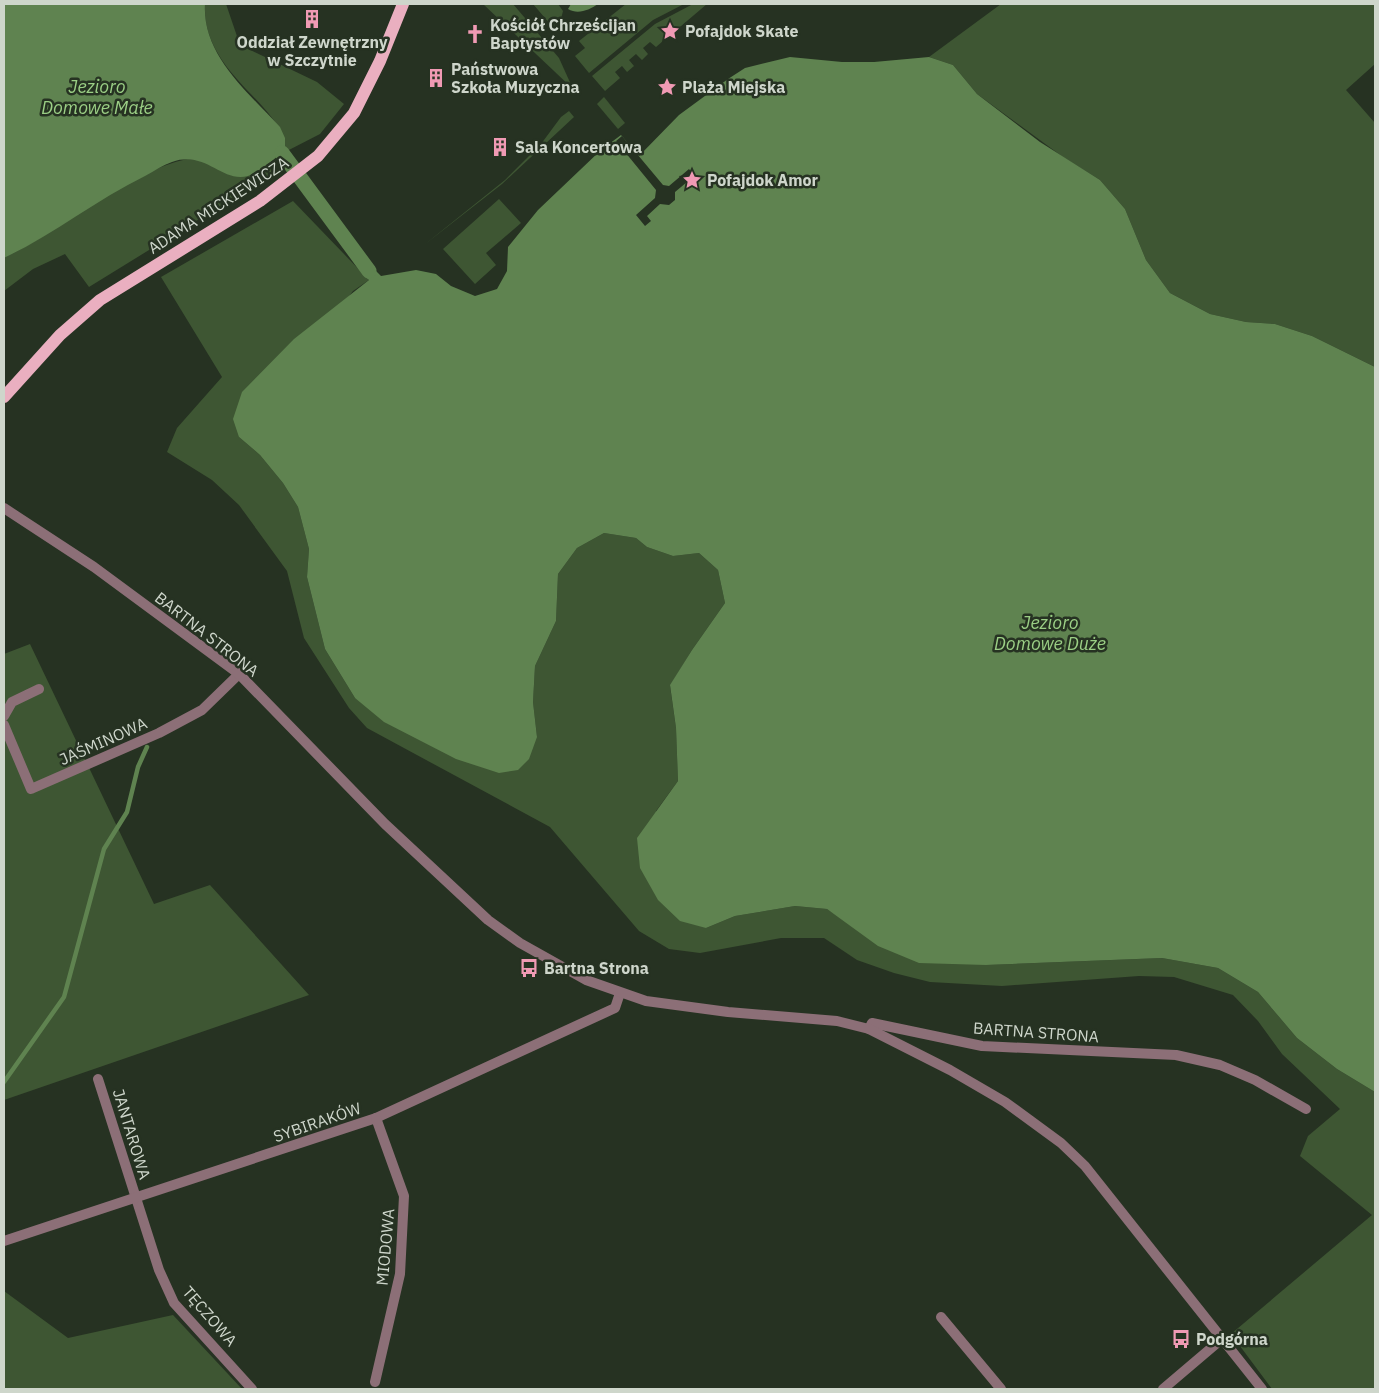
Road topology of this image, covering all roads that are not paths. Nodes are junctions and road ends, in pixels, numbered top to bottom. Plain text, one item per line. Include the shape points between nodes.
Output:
1 (403, 4) edge
2 (4, 397) edge
3 (4, 508) edge
4 (239, 674) junction
5 (39, 689) dead end
6 (4, 716) edge
7 (4, 725) edge
8 (620, 993) junction
9 (869, 1029) junction
10 (98, 1079) dead end
11 (1306, 1109) dead end
12 (376, 1118) junction
13 (136, 1199) junction
14 (4, 1241) edge
15 (941, 1318) dead end
16 (1223, 1338) junction
17 (375, 1382) dead end
18 (252, 1389) edge
19 (1001, 1389) edge
20 (1163, 1389) edge
21 (1262, 1389) edge

1 - 2 main road, ADAMA MICKIEWICZA via 354,113 318,156 260,200 100,300 60,335
3 - 4 street, BARTNA STRONA via 94,567
4 - 7 street, JAŚMINOWA via 202,710 159,733 31,789
4 - 8 street, BARTNA STRONA via 384,824 488,920 520,943 586,980
5 - 6 street via 12,702
8 - 9 street, BARTNA STRONA via 646,1001 837,1021
8 - 12 street, SYBIRAKÓW via 614,1008
9 - 11 street, BARTNA STRONA via 872,1023 982,1046 1176,1055 1220,1065 1255,1080
9 - 16 street via 975,1084 1034,1121 1061,1143 1085,1166
10 - 13 street, JANTAROWA
12 - 13 street, SYBIRAKÓW
12 - 17 street, MIODOWA via 404,1196 400,1274
13 - 14 street, SYBIRAKÓW
13 - 18 street, TĘCZOWA via 159,1270 174,1303
15 - 19 street
16 - 20 street
16 - 21 street

